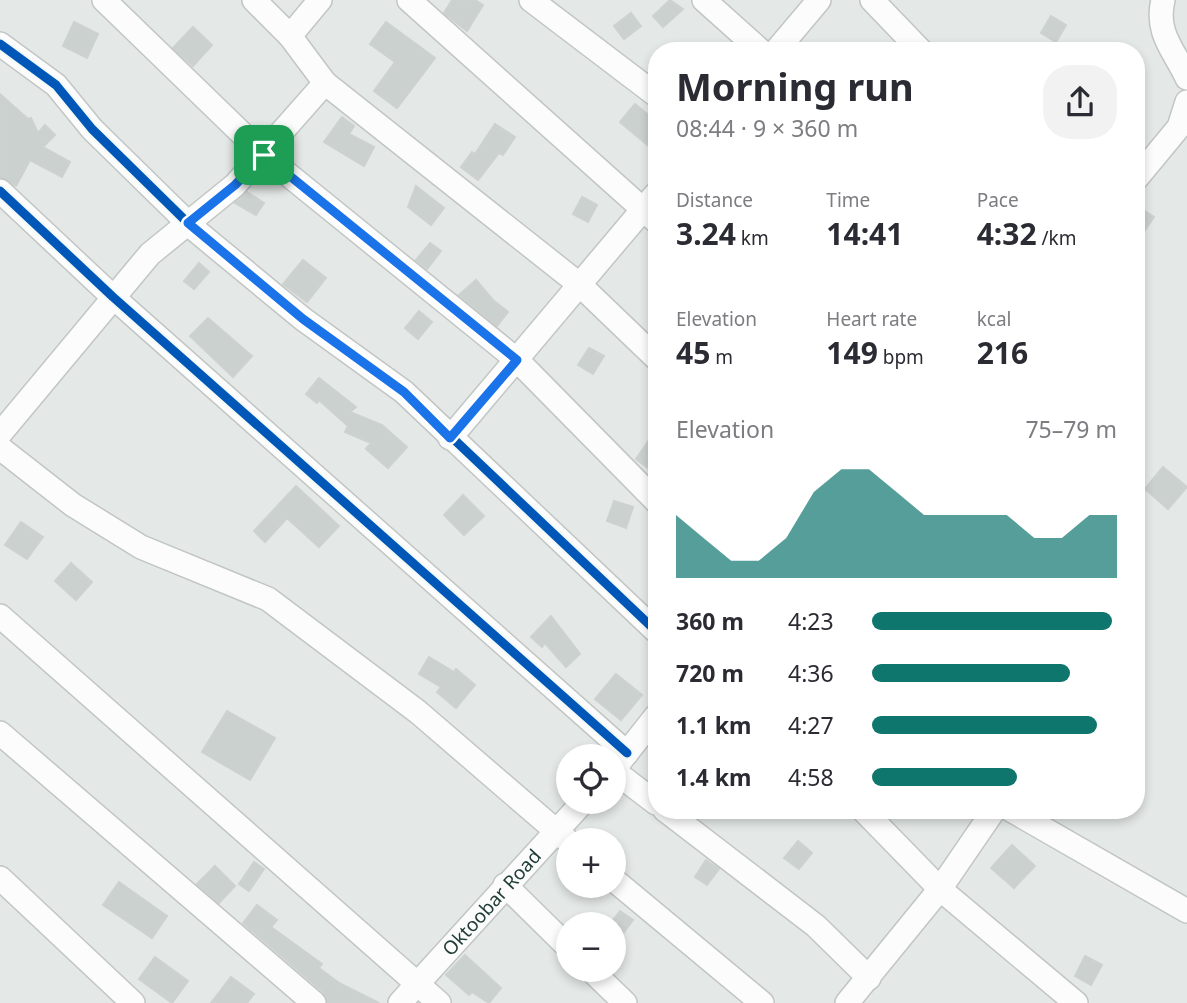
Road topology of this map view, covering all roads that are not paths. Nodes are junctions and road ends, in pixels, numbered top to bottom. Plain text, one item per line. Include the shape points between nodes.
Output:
1 (104, 0) edge
2 (254, 0) edge
3 (320, 0) edge
4 (409, 0) edge
5 (531, 0) edge
6 (704, 0) edge
7 (819, 0) edge
8 (872, 0) edge
9 (1163, 0) edge
10 (290, 36) junction
11 (751, 42) edge
12 (784, 42) edge
13 (912, 42) edge
14 (0, 44) edge
15 (1187, 78) edge
16 (325, 83) junction
17 (648, 89) edge
18 (1187, 102) edge
19 (264, 155) junction
20 (1145, 168) edge
21 (0, 191) edge
22 (648, 205) edge
23 (648, 212) edge
24 (188, 223) junction
25 (580, 285) junction
26 (113, 297) junction
27 (648, 350) edge
28 (517, 360) junction
29 (0, 434) edge
30 (450, 438) junction
31 (0, 448) edge
32 (648, 493) edge
33 (0, 616) edge
34 (648, 623) edge
35 (648, 726) edge
36 (0, 733) edge
37 (596, 744) edge
38 (626, 754) edge
39 (626, 772) edge
40 (648, 795) edge
41 (677, 819) edge
42 (872, 819) edge
43 (988, 819) edge
44 (1027, 819) edge
45 (556, 832) edge
46 (556, 842) edge
47 (0, 878) edge
48 (505, 885) junction
49 (940, 889) junction
50 (626, 890) edge
51 (1187, 911) edge
52 (556, 935) edge
53 (869, 978) junction
54 (603, 982) edge
55 (417, 985) junction
56 (133, 1003) edge
57 (314, 1003) edge
58 (400, 1003) edge
59 (439, 1003) edge
60 (625, 1003) edge
61 (762, 1003) edge
62 (847, 1003) edge
63 (1076, 1003) edge

1 - 19 street
2 - 10 street
3 - 10 street
4 - 22 street
5 - 17 street
6 - 11 street
7 - 12 street
8 - 13 street
9 - 15 street via 1159,16 1162,35
10 - 16 street
14 - 24 street via 56,85 92,129
16 - 19 street
16 - 25 street
18 - 20 street via 1179,127
19 - 24 street
19 - 28 street
21 - 26 street
23 - 25 street
24 - 26 street via 150,254
24 - 30 street via 303,319 404,392
25 - 27 street
25 - 28 street
26 - 29 street
26 - 37 street
28 - 30 street
28 - 32 street
30 - 34 street
31 - 45 street via 73,505 141,547 268,599 418,712
33 - 55 street
35 - 38 street
36 - 57 street
39 - 40 street
41 - 53 street via 816,926
42 - 49 street
43 - 49 street
44 - 51 street
46 - 48 street, Oktoobar Road
47 - 56 street
48 - 52 street
48 - 55 street, Oktoobar Road
49 - 53 street
49 - 63 street
50 - 61 street
53 - 62 street
54 - 60 street
55 - 58 street, Oktoobar Road
55 - 59 street

